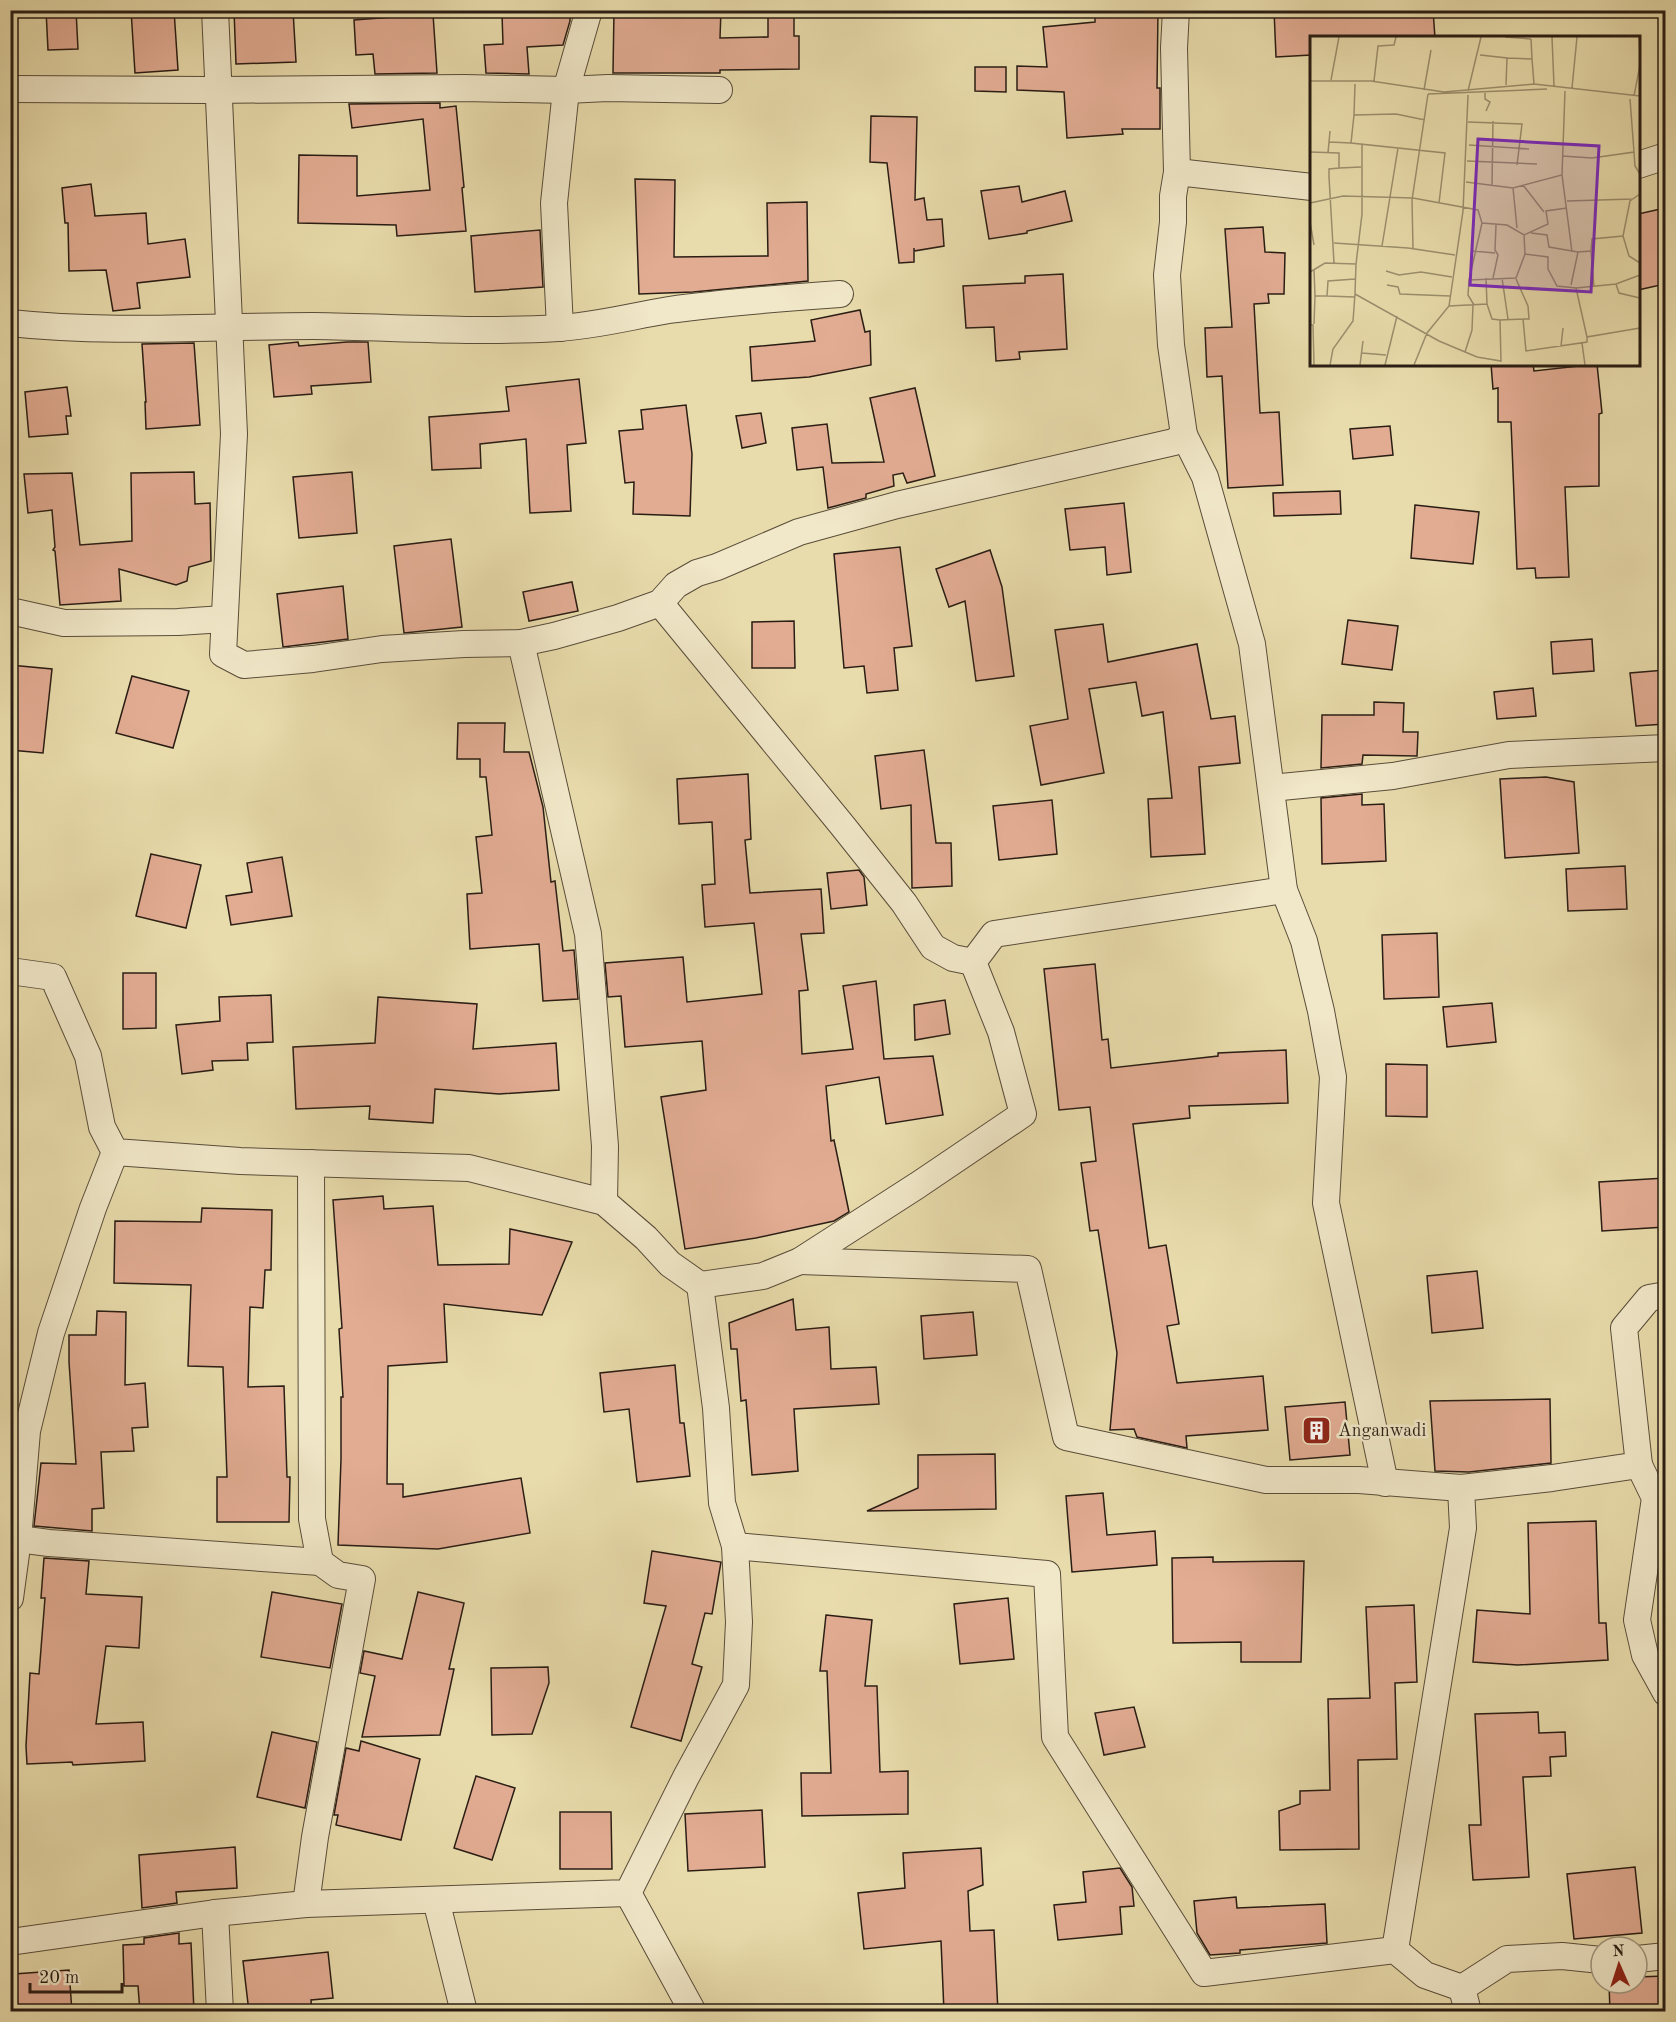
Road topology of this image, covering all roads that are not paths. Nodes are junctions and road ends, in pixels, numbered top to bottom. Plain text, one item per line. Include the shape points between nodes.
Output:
1 (215, 10) edge
2 (589, 10) edge
3 (1176, 10) edge
4 (10, 89) edge
5 (219, 90) junction
6 (566, 90) junction
7 (719, 90) dead end
8 (1665, 156) edge
9 (1640, 164) edge
10 (1178, 172) junction
11 (1310, 187) edge
12 (840, 294) dead end
13 (10, 323) edge
14 (231, 328) junction
15 (560, 328) junction
16 (1184, 435) junction
17 (660, 603) junction
18 (10, 611) edge
19 (224, 619) junction
20 (521, 643) junction
21 (1665, 748) edge
22 (1272, 788) junction
23 (1284, 890) junction
24 (973, 962) junction
25 (10, 971) edge
26 (115, 1152) junction
27 (311, 1163) junction
28 (604, 1202) junction
29 (800, 1261) junction
30 (700, 1285) junction
31 (1665, 1295) edge
32 (1639, 1465) junction
33 (1385, 1483) junction
34 (1461, 1488) junction
35 (18, 1539) junction
36 (735, 1546) junction
37 (320, 1562) junction
38 (10, 1598) edge
39 (1665, 1693) edge
40 (628, 1893) junction
41 (436, 1900) junction
42 (306, 1904) junction
43 (215, 1913) junction
44 (10, 1942) edge
45 (1395, 1950) junction
46 (1665, 1956) edge
47 (1649, 1958) edge
48 (1589, 1959) edge
49 (1465, 2000) edge
50 (220, 2012) edge
51 (464, 2012) edge
52 (693, 2012) edge

1 - 5 street
2 - 6 street
3 - 10 street
4 - 5 street
5 - 6 street
5 - 14 street
6 - 7 street
6 - 15 street via 554,203
8 - 9 street
10 - 11 street
10 - 16 street via 1167,275 1171,345
12 - 15 street via 756,299
13 - 14 street via 48,327
14 - 15 street
14 - 19 street via 234,434
16 - 17 street via 1174,442 897,505 799,532 697,573 676,585
16 - 22 street via 1205,477 1252,644
17 - 20 street
17 - 24 street via 904,903 933,947 953,958
18 - 19 street via 63,623
19 - 20 street via 223,654 244,665 382,649
20 - 28 street via 588,934 605,1146
21 - 22 street via 1509,755 1393,776
22 - 23 street
23 - 24 street via 994,934
23 - 33 street via 1304,941 1334,1077 1326,1203
24 - 29 street via 1002,1032 1023,1114
25 - 26 street via 53,977 88,1056 102,1127
26 - 27 street
26 - 35 street via 51,1333 27,1431
27 - 28 street via 469,1168
27 - 37 street via 312,1519
28 - 30 street via 670,1264
29 - 30 street via 763,1276
29 - 33 street via 1028,1269 1066,1437 1266,1480
30 - 36 street via 716,1408 722,1503
31 - 32 street via 1649,1298 1624,1328
32 - 34 street
32 - 39 street via 1655,1498 1637,1620 1645,1655
33 - 34 street
34 - 45 street via 1463,1528
35 - 37 street
35 - 38 street
36 - 40 street via 739,1622 735,1685
36 - 45 street via 1047,1574 1055,1737 1204,1973
37 - 42 street via 338,1575 362,1579
40 - 41 street
40 - 52 street
41 - 42 street
41 - 51 street
42 - 43 street
43 - 44 street
43 - 50 street
45 - 49 street
46 - 47 street
48 - 49 street via 1507,1959

